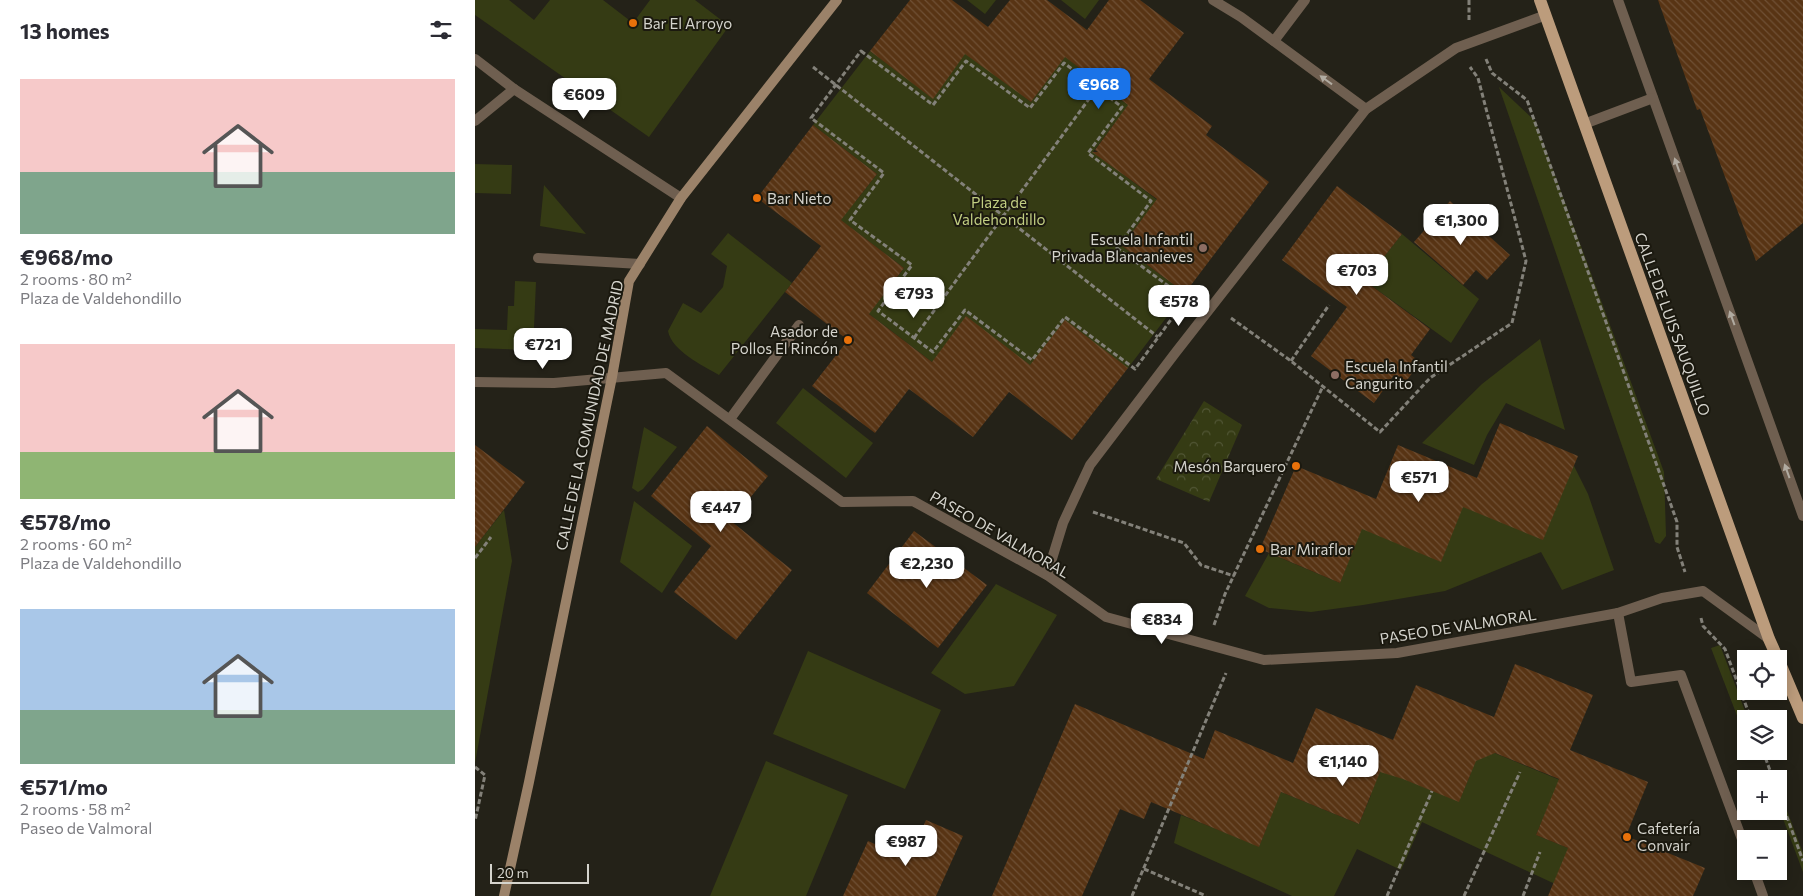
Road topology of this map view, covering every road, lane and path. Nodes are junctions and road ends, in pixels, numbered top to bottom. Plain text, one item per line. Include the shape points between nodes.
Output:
1 (837, 0) edge
2 (1305, 0) edge
3 (1469, 0) edge
4 (1540, 0) edge
5 (1618, 0) edge
6 (1215, 1) edge
7 (1546, 15) junction
8 (1478, 40) junction
9 (1274, 41) junction
10 (1456, 48) junction
11 (795, 52) junction
12 (475, 59) edge
13 (836, 85) junction
14 (1097, 88) junction
15 (515, 89) junction
16 (1653, 98) junction
17 (1366, 109) junction
18 (475, 121) edge
19 (1584, 124) junction
20 (681, 198) junction
21 (1003, 216) junction
22 (538, 258) dead end
23 (640, 264) junction
24 (1213, 305) junction
25 (1329, 305) dead end
26 (799, 325) dead end
27 (1158, 337) junction
28 (914, 338) junction
29 (1176, 352) junction
30 (1291, 361) junction
31 (612, 377) junction
32 (475, 382) edge
33 (1323, 386) junction
34 (730, 419) junction
35 (1071, 504) junction
36 (1803, 516) edge
37 (491, 536) dead end
38 (475, 558) edge
39 (1047, 575) junction
40 (1234, 576) junction
41 (1693, 593) junction
42 (1618, 613) junction
43 (1769, 639) junction
44 (1207, 645) junction
45 (1774, 650) edge
46 (1235, 652) junction
47 (1787, 677) edge
48 (1800, 702) edge
49 (1748, 710) edge
50 (1803, 718) edge
51 (475, 767) edge
52 (1520, 772) dead end
53 (1432, 790) dead end
54 (1787, 817) edge
55 (475, 821) edge
56 (1739, 830) edge
57 (1540, 852) dead end
58 (1803, 861) edge
59 (1144, 869) junction
60 (1757, 880) edge
61 (504, 896) edge
62 (1132, 896) edge
63 (1206, 896) edge
64 (1387, 896) edge
65 (1463, 896) edge
66 (1523, 896) edge
67 (1763, 896) edge

1 - 11 street, CALLE DE LA COMUNIDAD DE MADRID
2 - 9 street
3 - 8 path via 1469,21
4 - 7 main road, CALLE DE LUIS SAUQUILLO
5 - 16 street
6 - 9 street
7 - 8 street
7 - 19 main road, CALLE DE LUIS SAUQUILLO
8 - 10 street
8 - 41 path via 1492,73 1527,100 1677,522 1677,548
17 -> 9 street
10 - 17 street
10 - 33 path via 1478,78 1526,261 1512,323 1430,378 1380,432
11 - 13 path
11 - 20 street, CALLE DE LA COMUNIDAD DE MADRID
12 - 15 street
13 - 14 path via 861,51 933,105 966,61 1030,108 1064,63
13 - 21 path
13 - 28 path via 811,118 884,173 850,220 912,266 878,311
14 - 21 path
14 - 27 path via 1123,107 1087,154 1151,201 1117,248 1186,299
15 - 18 street
15 - 20 street
16 - 19 street
36 -> 16 street
17 - 24 street
19 - 43 main road, CALLE DE LUIS SAUQUILLO
20 - 23 street, CALLE DE LA COMUNIDAD DE MADRID
21 - 27 path
21 - 28 path
22 - 23 street
23 - 31 street, CALLE DE LA COMUNIDAD DE MADRID via 629,281
24 - 29 street
24 - 30 path
25 - 30 path
26 - 34 street
27 - 28 path via 1135,369 1065,316 1032,360 965,310 933,352
27 - 29 path
29 - 35 street via 1090,466
30 - 33 path
31 - 32 street, PASEO DE VALMORAL via 554,383
31 - 34 street, PASEO DE VALMORAL via 666,373
31 - 61 street, CALLE DE LA COMUNIDAD DE MADRID
33 - 40 path
34 - 39 street, PASEO DE VALMORAL via 843,502 913,501
35 - 39 street
35 - 40 path via 1184,543 1201,565
37 - 38 path
39 - 44 street, PASEO DE VALMORAL via 1105,617
40 - 44 path
41 - 42 street, PASEO DE VALMORAL via 1662,598
41 - 43 street, PASEO DE VALMORAL via 1703,592
41 - 49 path via 1703,626 1725,649
42 - 46 street, PASEO DE VALMORAL via 1397,654 1265,660
42 - 56 street via 1631,682 1681,675
43 - 45 main road, CALLE DE LUIS SAUQUILLO
44 - 46 street, PASEO DE VALMORAL
46 - 59 path
47 - 48 main road, CALLE DE LUIS SAUQUILLO
48 - 50 main road, CALLE DE LUIS SAUQUILLO
51 - 55 path via 485,775
52 - 65 path
53 - 64 path
54 - 58 path
57 - 66 path
59 - 62 path
59 - 63 path
60 - 67 street

